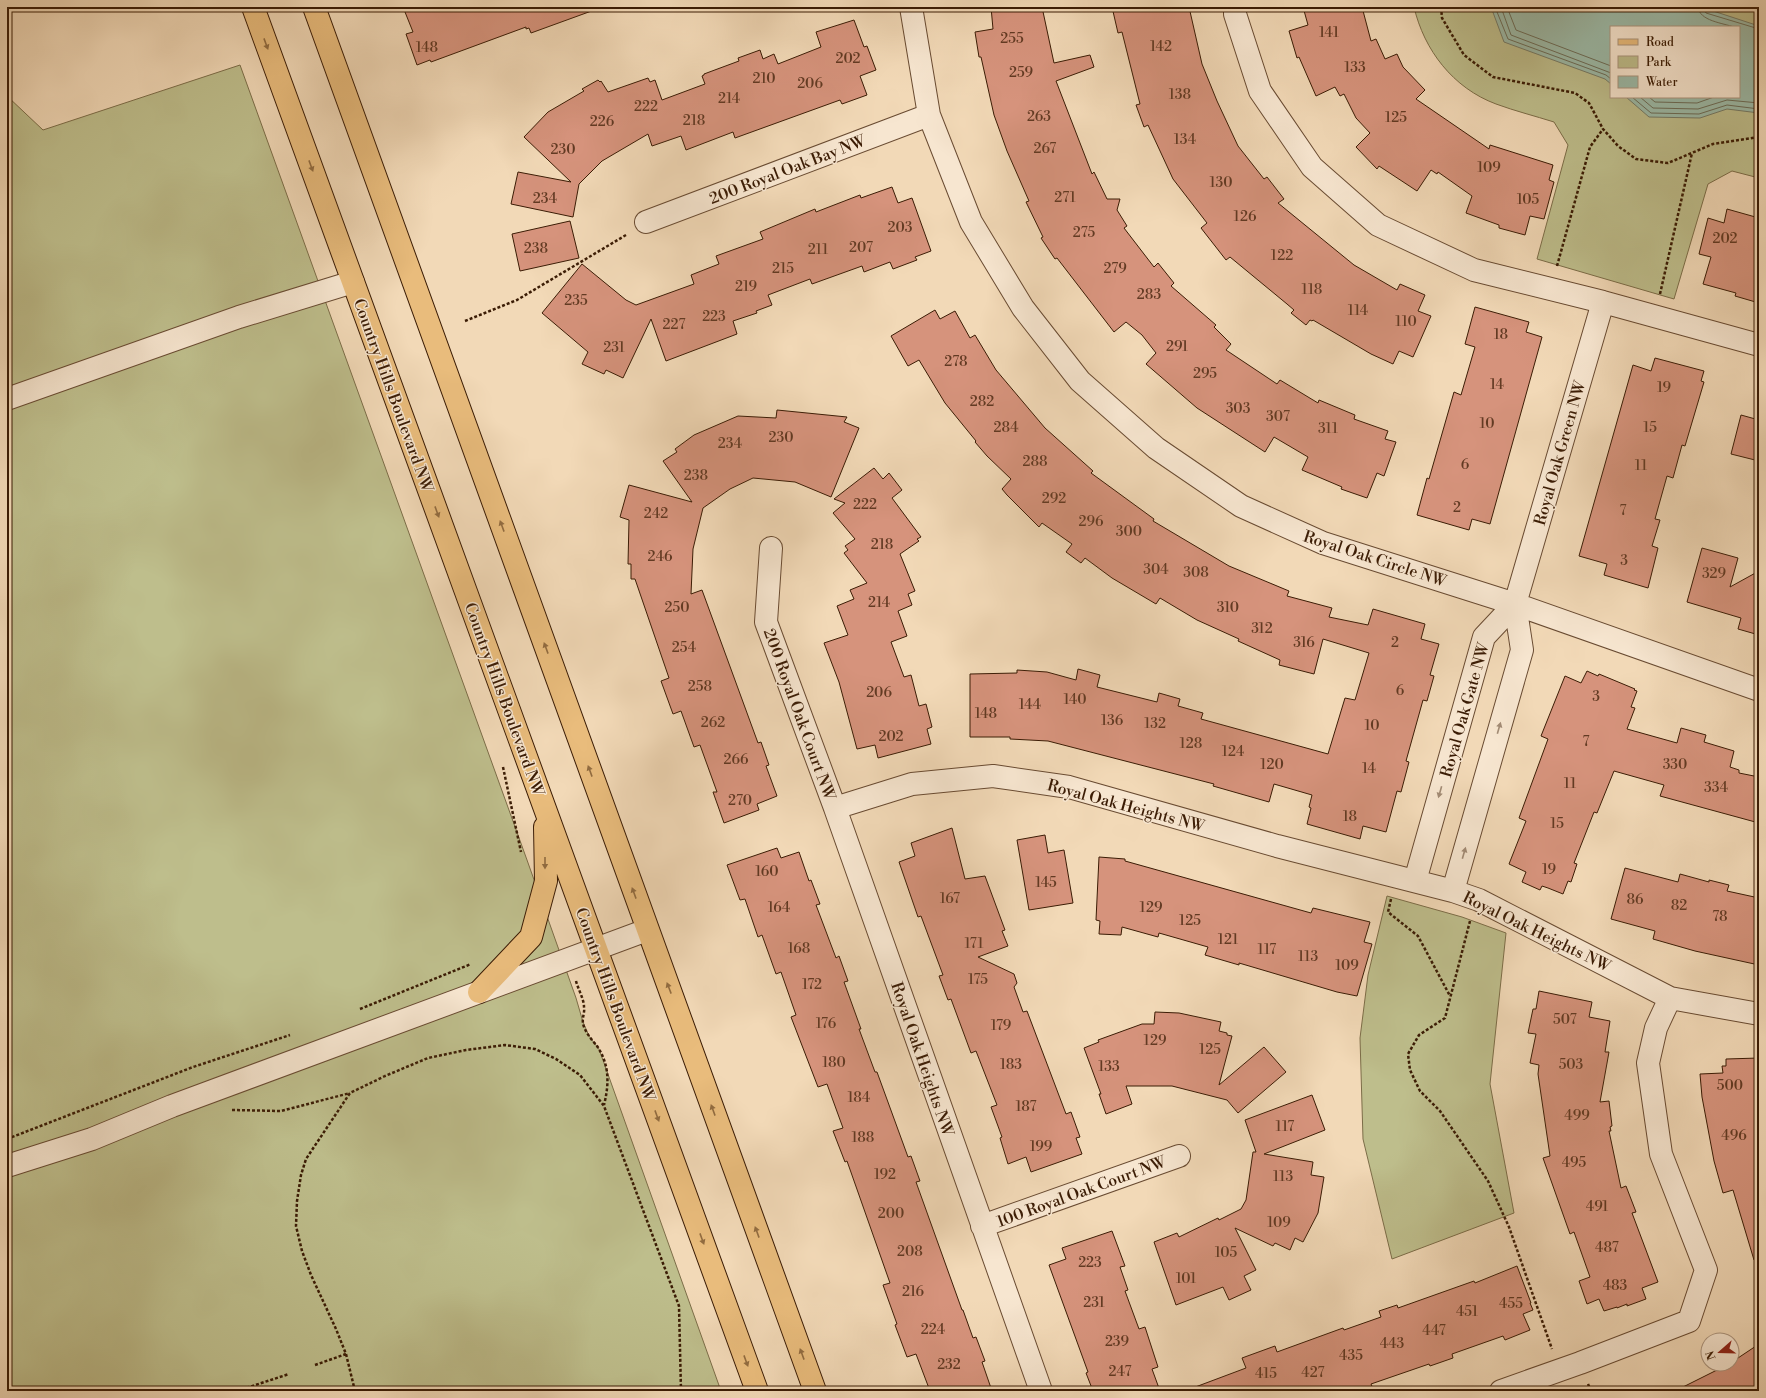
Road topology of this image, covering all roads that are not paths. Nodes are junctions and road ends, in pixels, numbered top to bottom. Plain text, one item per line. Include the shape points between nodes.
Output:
1 (253, 7) edge
2 (314, 7) edge
3 (911, 7) edge
4 (1235, 7) edge
5 (928, 115) junction
6 (646, 222) road end
7 (353, 282) junction
8 (1603, 302) junction
9 (1759, 345) edge
10 (7, 400) edge
11 (771, 548) dead end
12 (1515, 604) junction
13 (1759, 690) edge
14 (835, 808) junction
15 (545, 810) junction
16 (1406, 879) junction
17 (1453, 891) junction
18 (647, 930) junction
19 (595, 948) junction
20 (479, 992) junction
21 (1670, 998) junction
22 (1759, 1014) edge
23 (1179, 1156) dead end
24 (7, 1166) edge
25 (982, 1226) junction
26 (757, 1391) edge
27 (815, 1391) edge
28 (1041, 1391) edge
29 (1501, 1391) edge

1 -> 7 main road, Country Hills Boulevard NW
18 -> 2 main road
3 - 5 street, Royal Oak Circle NW
4 - 8 street via 1260,91 1312,167 1378,225 1474,270
5 - 6 street, 200 Royal Oak Bay NW
5 - 12 street, Royal Oak Circle NW via 971,222 1023,308 1080,381 1156,448 1241,506 1324,543
7 - 10 street via 232,320
7 -> 15 main road, Country Hills Boulevard NW
8 - 9 street
8 - 12 street, Royal Oak Green NW
11 - 14 street, 200 Royal Oak Court NW via 766,622
12 - 13 street, Royal Oak Circle NW
12 -> 16 street, Royal Oak Gate NW via 1484,637
17 -> 12 street via 1522,650
14 - 16 street, Royal Oak Heights NW via 912,784 993,776 1069,787 1277,846
14 - 25 street, Royal Oak Heights NW
15 - 19 main road, Country Hills Boulevard NW
15 -> 20 main road via 546,881 531,937
16 - 17 street, Royal Oak Heights NW
17 - 21 street, Royal Oak Heights NW via 1479,900
18 - 19 street
27 -> 18 main road
19 - 20 street
19 -> 26 main road, Country Hills Boulevard NW
20 - 24 street via 92,1138
21 - 22 street, Royal Oak Heights NW
21 - 29 street via 1656,1028 1648,1063 1661,1154 1706,1270 1689,1321
23 - 25 street, 100 Royal Oak Court NW
25 - 28 street, Royal Oak Heights NW

